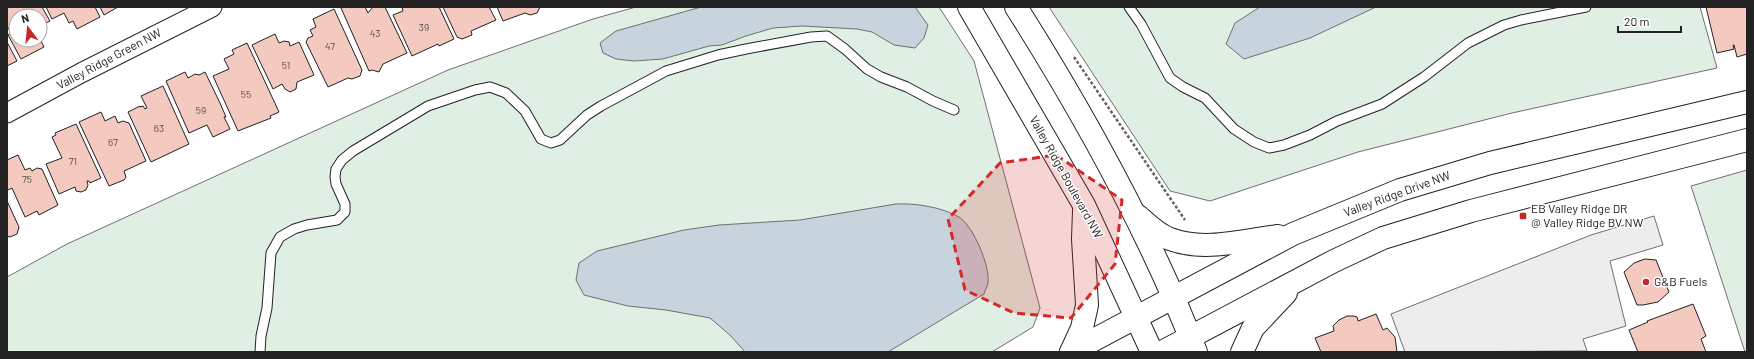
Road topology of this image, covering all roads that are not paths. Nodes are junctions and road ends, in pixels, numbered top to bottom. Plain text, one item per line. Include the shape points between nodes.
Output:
1 (212, 7) edge
2 (969, 7) edge
3 (1016, 7) edge
4 (1129, 7) edge
5 (1586, 7) edge
6 (1747, 102) edge
7 (954, 110) dead end
8 (7, 113) edge
9 (1747, 140) edge
10 (1084, 206) junction
11 (1134, 213) junction
12 (1294, 234) junction
13 (1298, 280) junction
14 (1173, 297) junction
15 (1136, 316) junction
16 (1193, 345) edge
17 (260, 352) edge
18 (1071, 352) edge
19 (1152, 352) edge
20 (1162, 352) edge
21 (1242, 352) edge

1 - 8 street, Valley Ridge Green NW via 80,73
2 - 10 street, Valley Ridge Boulevard NW
3 - 11 street via 1062,83
4 - 5 lane via 1170,78 1205,98 1234,129 1269,148 1310,135 1382,104 1468,43 1504,25
6 - 12 street, Valley Ridge Drive NW via 1461,171 1370,201
7 - 17 lane via 867,69 827,36 718,55 666,71 600,106 560,140 551,143 541,139 525,111 506,93 490,87 428,106 342,160 336,169 335,177 345,204 345,212 337,220 307,225 280,237 271,253 267,308
9 - 13 street via 1419,226 1364,246
10 - 15 street, Valley Ridge Boulevard NW
10 - 18 street via 1087,305 1082,328
11 - 12 street via 1170,239 1194,244 1213,245
11 - 14 street
12 - 14 street, Valley Ridge Drive NW
13 - 16 street
13 - 21 street via 1253,328
14 - 15 street, Valley Ridge Drive NW
14 - 16 street
15 - 18 street, Valley Ridge Drive NW
15 - 19 street, Valley Ridge Boulevard NW
16 - 20 street

